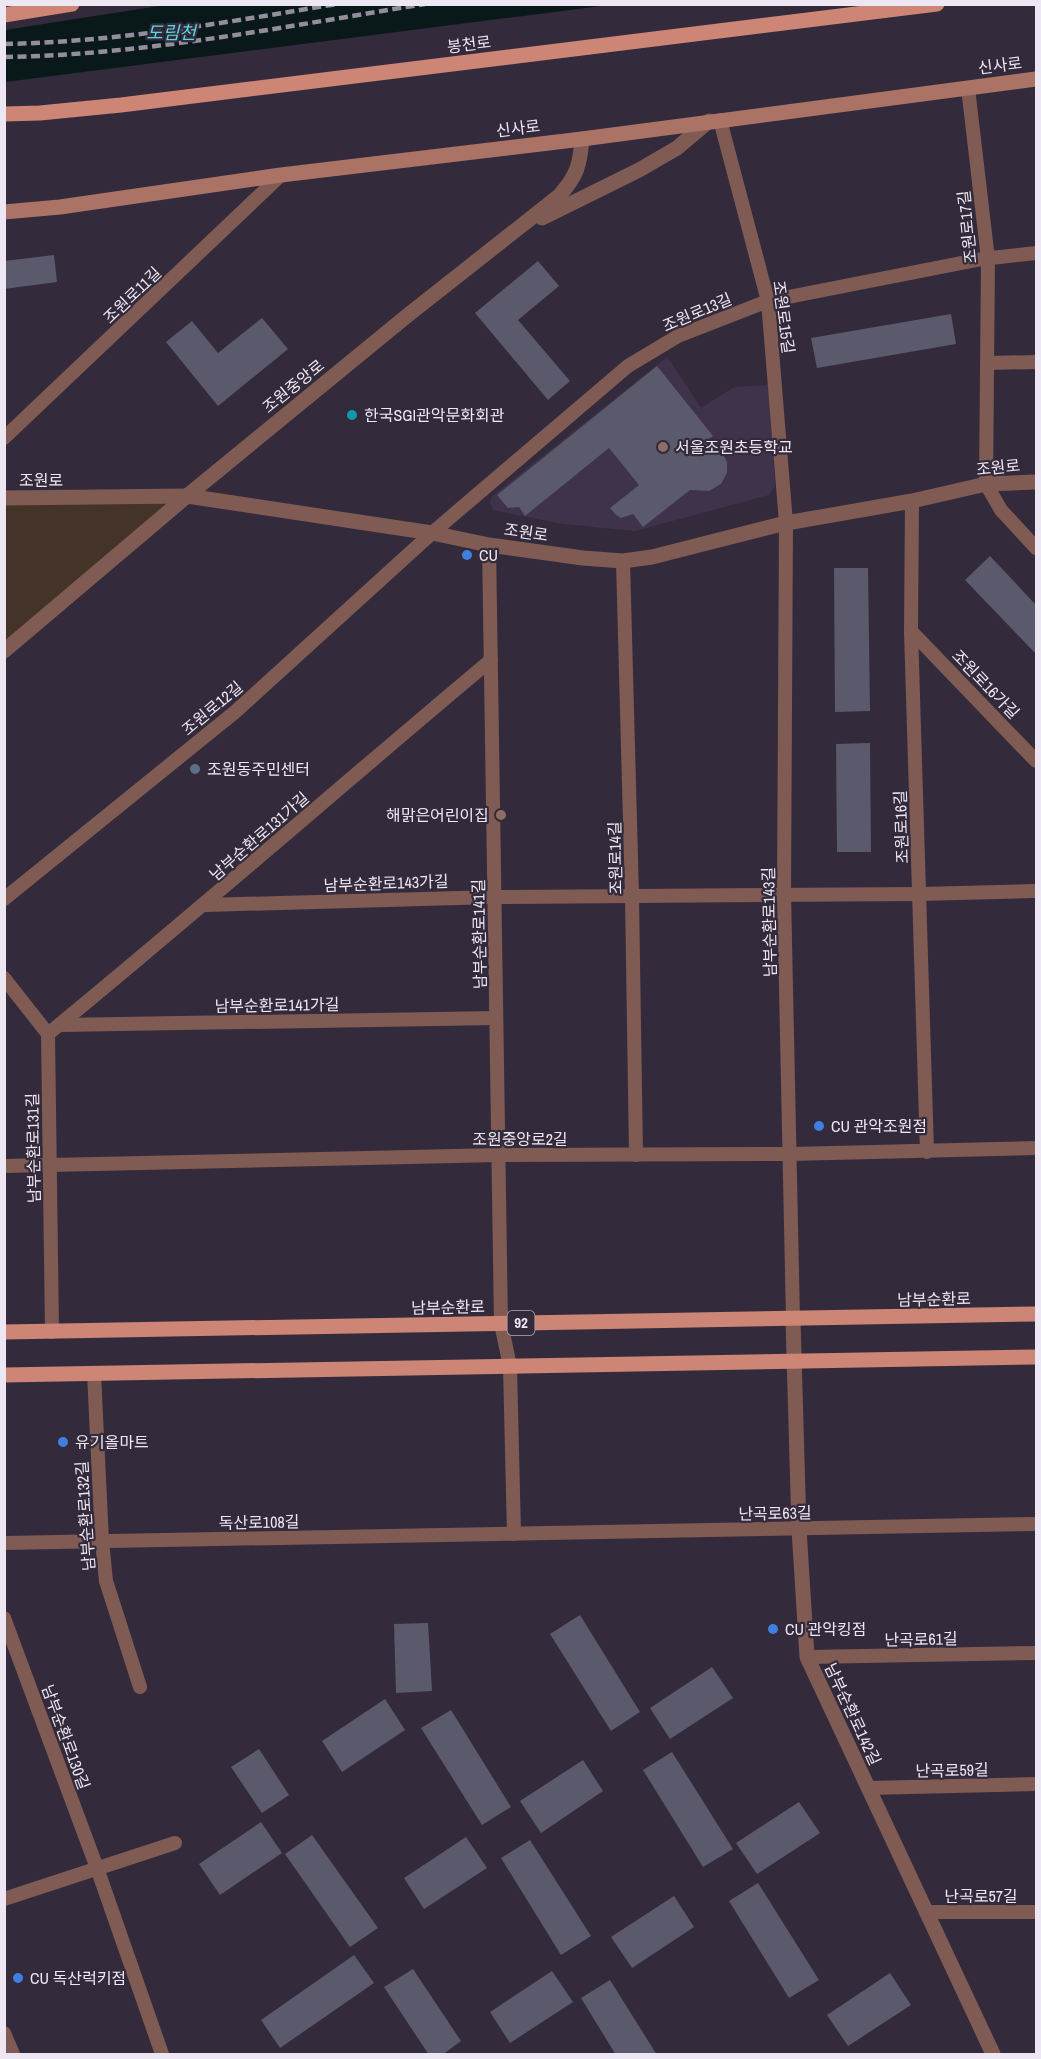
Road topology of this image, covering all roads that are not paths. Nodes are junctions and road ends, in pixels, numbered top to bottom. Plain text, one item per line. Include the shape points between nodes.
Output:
1 (72, 4) edge
2 (937, 4) edge
3 (4, 15) edge
4 (1036, 79) edge
5 (968, 88) junction
6 (4, 114) edge
7 (715, 120) junction
8 (582, 139) junction
9 (281, 175) junction
10 (4, 212) edge
11 (523, 227) junction
12 (1036, 253) edge
13 (988, 259) junction
14 (768, 301) junction
15 (1036, 362) edge
16 (987, 363) junction
17 (4, 438) edge
18 (1036, 482) edge
19 (986, 484) junction
20 (187, 496) junction
21 (4, 498) edge
22 (912, 501) junction
23 (786, 523) junction
24 (432, 533) junction
25 (489, 545) junction
26 (1036, 548) edge
27 (623, 561) junction
28 (912, 631) junction
29 (4, 651) edge
30 (491, 660) junction
31 (1036, 761) edge
32 (1036, 891) edge
33 (784, 893) junction
34 (920, 894) junction
35 (632, 896) junction
36 (494, 897) junction
37 (4, 899) edge
38 (205, 905) junction
39 (4, 978) edge
40 (496, 1018) junction
41 (54, 1030) junction
42 (1036, 1148) edge
43 (927, 1152) junction
44 (790, 1154) junction
45 (499, 1155) junction
46 (636, 1155) junction
47 (50, 1165) junction
48 (4, 1166) edge
49 (1036, 1314) edge
50 (793, 1320) junction
51 (501, 1324) junction
52 (4, 1332) edge
53 (52, 1332) junction
54 (1036, 1357) edge
55 (794, 1361) junction
56 (510, 1366) junction
57 (94, 1373) junction
58 (4, 1375) edge
59 (1036, 1524) edge
60 (799, 1529) junction
61 (514, 1534) junction
62 (102, 1541) junction
63 (4, 1543) edge
64 (4, 1618) edge
65 (1036, 1653) edge
66 (807, 1657) junction
67 (140, 1687) dead end
68 (1036, 1784) edge
69 (868, 1788) junction
70 (175, 1843) dead end
71 (97, 1868) junction
72 (4, 1899) edge
73 (926, 1912) junction
74 (1036, 1912) edge
75 (4, 2033) edge
76 (13, 2055) edge
77 (162, 2055) edge
78 (993, 2055) edge

1 - 3 main road
2 - 6 main road, 봉천로 via 121,105
4 - 5 main road, 신사로
5 - 7 main road, 신사로
5 - 13 street, 조원로17길
7 - 8 main road, 신사로
7 - 11 street via 639,170
7 - 14 street, 조원로15길
8 - 9 main road, 신사로
8 - 11 street, 조원중앙로 via 579,168 571,182
9 - 10 main road, 신사로
9 - 17 street, 조원로11길
11 - 20 street, 조원중앙로 via 408,315
12 - 13 street, 조원로13길
13 - 14 street, 조원로13길
13 - 16 street, 조원로17길
14 - 23 street, 조원로15길
14 - 24 street, 조원로13길 via 678,336 628,366
15 - 16 street
16 - 19 street, 조원로17길
18 - 19 street, 조원로
19 - 22 street, 조원로
19 - 26 street via 1001,510
20 - 21 street, 조원로
20 - 24 street, 조원로
20 - 29 street, 조원중앙로
22 - 23 street, 조원로
22 - 28 street, 조원로16길
23 - 27 street, 조원로
23 - 33 street, 남부순환로143길
24 - 25 street, 조원로
24 - 37 street, 조원로12길 via 235,712
25 - 27 street, 조원로
25 - 30 street, 남부순환로141길
27 - 35 street, 조원로14길
28 - 31 street, 조원로16가길
28 - 34 street, 조원로16길
30 - 36 street, 남부순환로141길
30 - 38 street, 남부순환로131가길
32 - 34 street, 남부순환로143가길
33 - 34 street, 남부순환로143가길
33 - 35 street, 남부순환로143가길
33 - 44 street, 남부순환로143길
34 - 43 street, 조원로16길
35 - 36 street, 남부순환로143가길
35 - 46 street, 조원로14길
36 - 38 street, 남부순환로143가길
36 - 40 street, 남부순환로141길
38 - 41 street, 남부순환로131가길
39 - 41 street
40 - 41 street, 남부순환로141가길
40 - 45 street, 남부순환로141길
41 - 47 street, 남부순환로131길
42 - 43 street, 조원중앙로2길
43 - 44 street, 조원중앙로2길
44 - 46 street, 조원중앙로2길
44 - 50 street, 남부순환로143길
45 - 46 street, 조원중앙로2길
45 - 47 street, 조원중앙로2길
45 - 51 street, 남부순환로141길
47 - 48 street, 조원중앙로2길
47 - 53 street, 남부순환로131길
49 - 50 main road, 남부순환로 / 92
50 - 51 main road, 남부순환로 / 92
50 - 55 street, 남부순환로142길
51 - 53 main road, 남부순환로 / 92
51 - 56 street, 남부순환로141길
52 - 53 main road, 남부순환로 / 92
54 - 55 main road
55 - 56 main road
55 - 60 street, 남부순환로142길
56 - 57 main road
56 - 61 street, 남부순환로141길
57 - 58 main road
57 - 62 street, 남부순환로132길
59 - 60 street, 난곡로63길
60 - 61 street, 난곡로63길
60 - 66 street, 남부순환로142길
61 - 62 street, 독산로108길
62 - 63 street, 독산로108길
62 - 67 street, 남부순환로132길 via 106,1581
64 - 71 street, 남부순환로130길
65 - 66 street, 난곡로61길
66 - 69 street, 남부순환로142길
68 - 69 street, 난곡로59길
69 - 73 street, 남부순환로142길
70 - 71 street
71 - 72 street
71 - 77 street, 남부순환로130길
73 - 74 street, 난곡로57길
73 - 78 street, 남부순환로142길
75 - 76 street

